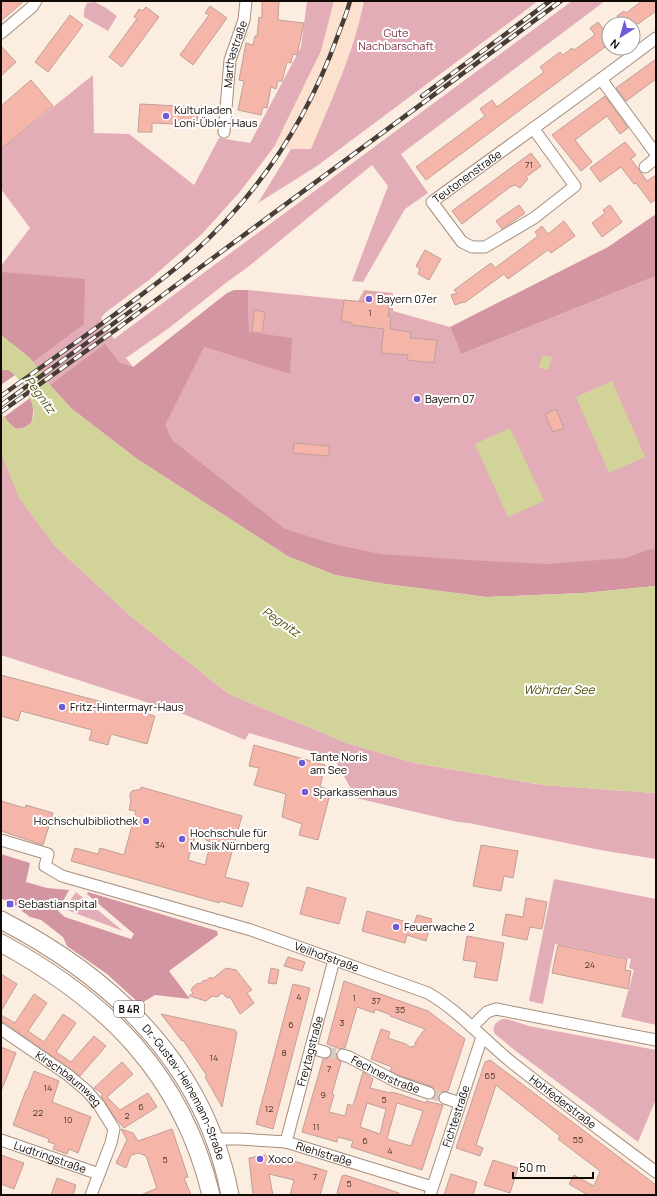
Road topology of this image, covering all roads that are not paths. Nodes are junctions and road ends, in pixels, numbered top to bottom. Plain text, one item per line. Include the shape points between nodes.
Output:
1 (36, 1) edge
2 (246, 1) edge
3 (1, 33) edge
4 (656, 38) edge
5 (601, 79) junction
6 (533, 128) junction
7 (224, 132) dead end
8 (656, 154) edge
9 (656, 158) edge
10 (645, 167) dead end
11 (1, 840) edge
12 (1, 920) edge
13 (1, 943) edge
14 (334, 960) junction
15 (472, 1027) junction
16 (1, 1029) edge
17 (482, 1037) junction
18 (656, 1040) edge
19 (311, 1048) junction
20 (325, 1052) tunnel mouth
21 (343, 1056) tunnel mouth
22 (429, 1093) tunnel mouth
23 (445, 1098) tunnel mouth
24 (174, 1100) junction
25 (460, 1103) junction
26 (214, 1139) junction
27 (1, 1140) edge
28 (286, 1142) junction
29 (656, 1172) edge
30 (99, 1174) junction
31 (431, 1191) edge
32 (91, 1195) edge
33 (211, 1195) edge
34 (230, 1195) edge

1 - 3 street
2 - 7 street, Marthastraße via 244,20 230,60
4 - 5 street, Teutonenstraße
5 - 6 street, Teutonenstraße
5 - 8 street
6 - 6 street, Teutonenstraße via 432,202 462,242 472,247 485,247 534,218 575,186
9 - 10 street
11 - 14 street, Veilhofstraße via 48,854 45,866 62,876 251,930
12 - 26 main road, Dr.-Gustav-Heinemann-Straße / B 4R via 78,967 107,989 140,1021 167,1052 186,1081
13 - 24 main road, Dr.-Gustav-Heinemann-Straße / B 4R via 69,985 115,1023 155,1070
14 - 15 street, Veilhofstraße via 428,993
14 - 19 street, Freytagstraße
15 - 17 street, Hohfederstraße
15 - 18 street via 487,1012 496,1009
16 - 30 street, Kirschbaumweg via 68,1075 99,1105 114,1129
17 - 25 street, Fichtestraße
17 - 29 street, Hohfederstraße
19 - 20 street
19 - 28 street, Freytagstraße
21 - 22 street, Fechnerstraße via 397,1082
23 - 25 street
24 - 26 main road, B 4R
24 - 33 main road, Dr.-Gustav-Heinemann-Straße / B 4R via 196,1148
25 - 31 street, Fichtestraße
26 - 28 street, Riehlstraße
26 - 34 main road, Dr.-Gustav-Heinemann-Straße / B 4R
27 - 30 street, Ludtringstraße
28 - 31 street, Riehlstraße
30 - 32 street

